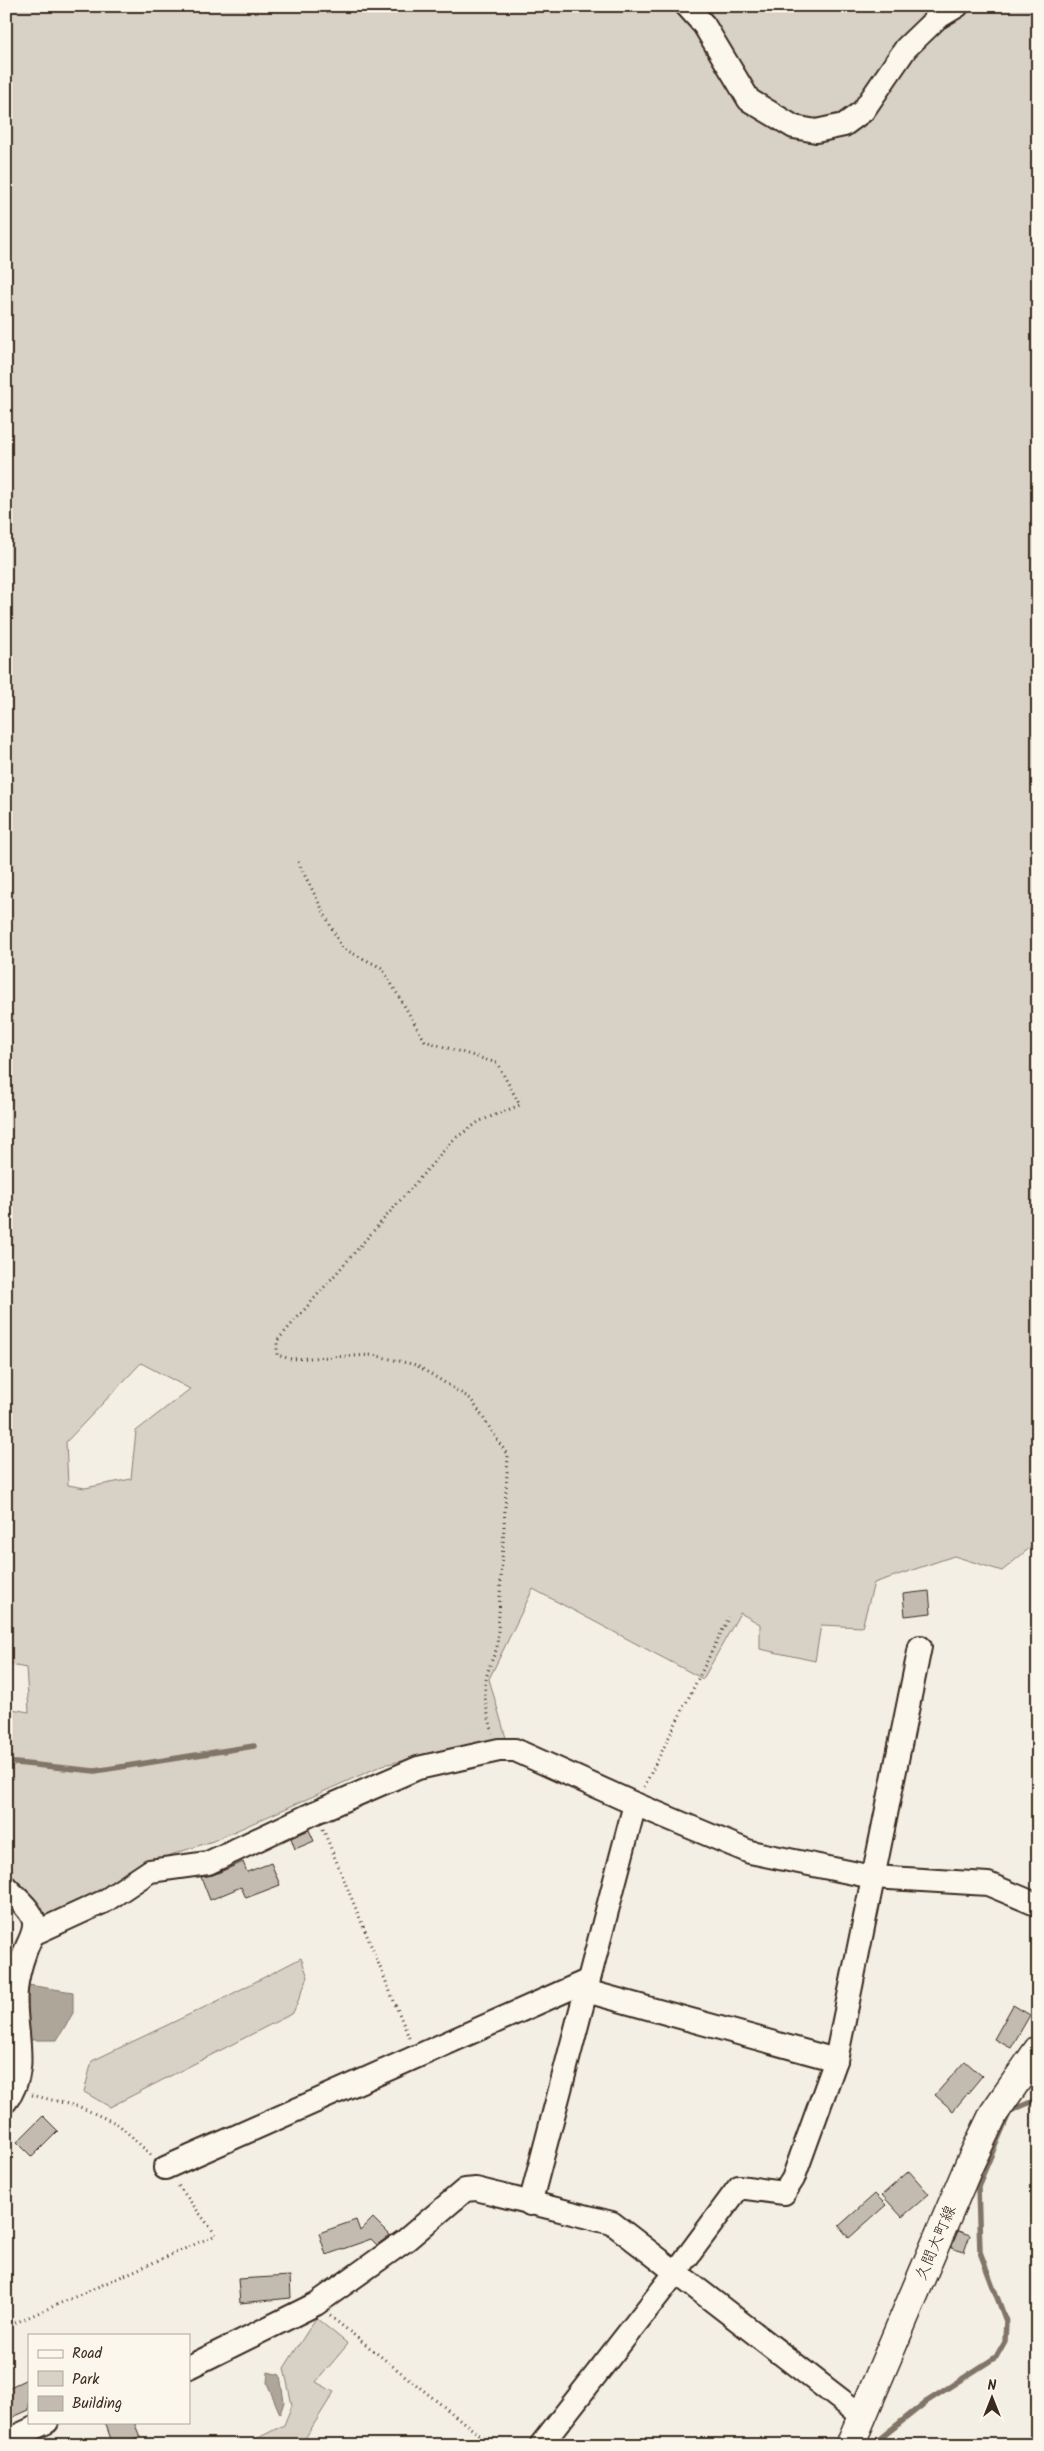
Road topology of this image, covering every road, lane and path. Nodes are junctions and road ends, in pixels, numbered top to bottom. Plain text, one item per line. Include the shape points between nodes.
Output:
1 (687, 6) edge
2 (957, 6) edge
3 (298, 862) dead end
4 (729, 1618) dead end
5 (920, 1647) dead end
6 (499, 1750) junction
7 (635, 1804) junction
8 (316, 1812) junction
9 (873, 1877) junction
10 (6, 1887) edge
11 (1038, 1905) edge
12 (33, 1934) junction
13 (587, 1986) junction
14 (1038, 2050) edge
15 (417, 2057) junction
16 (836, 2060) junction
17 (10, 2096) edge
18 (165, 2168) junction
19 (530, 2204) junction
20 (676, 2272) junction
21 (316, 2304) junction
22 (6, 2326) edge
23 (190, 2367) edge
24 (863, 2417) junction
25 (43, 2424) edge
26 (6, 2441) edge
27 (492, 2445) edge
28 (541, 2445) edge
29 (850, 2445) edge

1 - 2 street via 704,25 749,100 794,128 816,131 844,125 862,111 906,48 937,18
3 - 6 path via 342,948 382,968 425,1041 497,1063 520,1105 480,1121 454,1139 277,1341 278,1354 291,1359 373,1355 416,1365 471,1399 508,1456 497,1648 486,1673 484,1701
4 - 7 path
5 - 9 street
6 - 7 street via 515,1750
6 - 8 street via 418,1768
7 - 9 street via 750,1852
7 - 13 street
8 - 12 street via 208,1863 150,1871 105,1901
8 - 15 path
9 - 11 street via 988,1884
9 - 16 street
10 - 12 street via 29,1912 34,1922
12 - 17 street via 24,1953 16,1990 20,2070
13 - 15 street
13 - 16 street
13 - 19 street
14 - 24 main road, 久間大町線 via 994,2113 969,2165
15 - 18 street
16 - 20 street via 792,2180 784,2193 739,2187
17 - 18 path via 80,2107 118,2124
18 - 22 path via 216,2235
19 - 20 street via 612,2223
19 - 21 street via 476,2189 465,2190 406,2240
20 - 24 street
20 - 28 street
21 - 23 street
21 - 27 path
24 - 29 main road, 久間大町線
25 - 26 street

